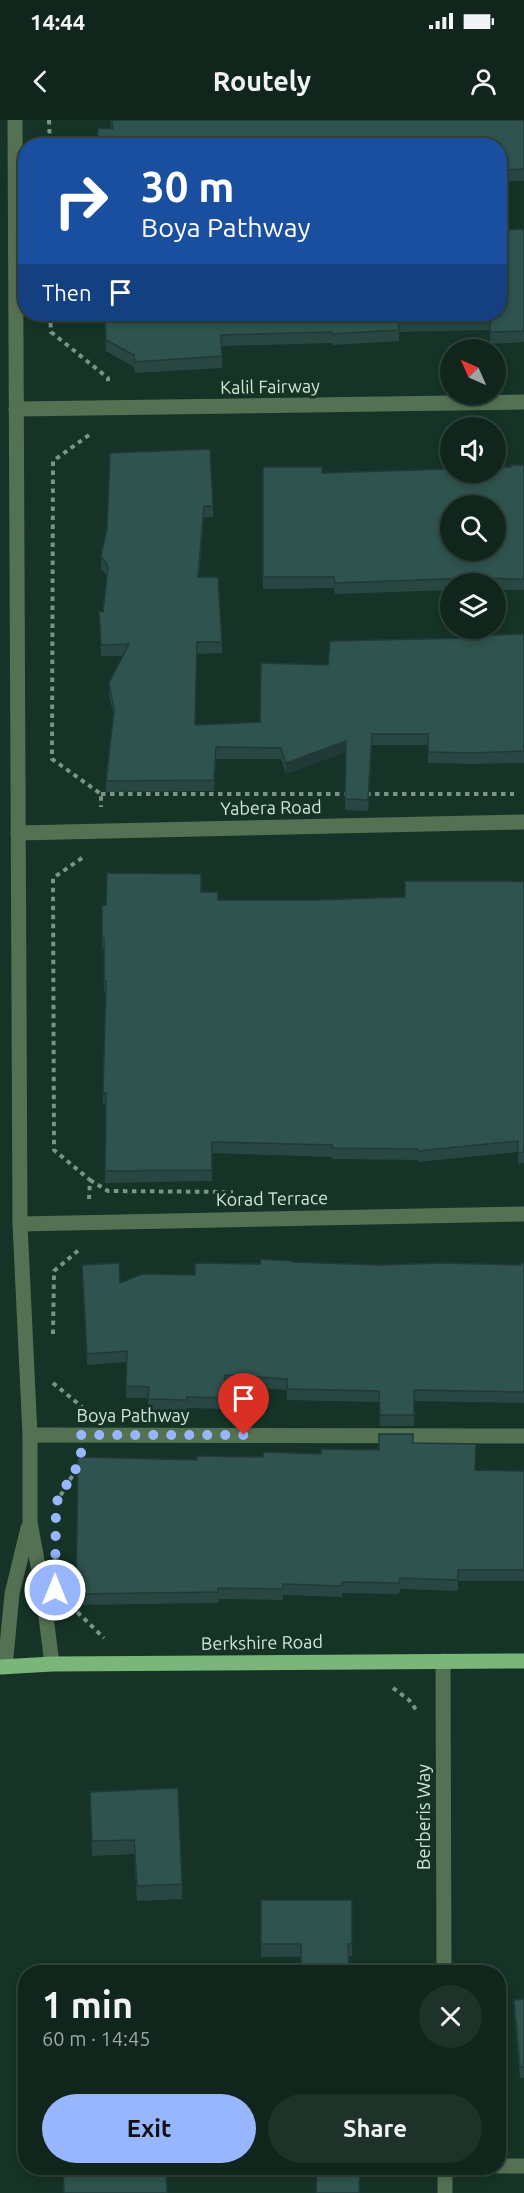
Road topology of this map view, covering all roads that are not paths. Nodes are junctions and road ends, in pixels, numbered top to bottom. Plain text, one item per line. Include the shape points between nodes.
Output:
1 (15, 120) edge
2 (524, 402) edge
3 (16, 409) junction
4 (524, 822) edge
5 (18, 833) junction
6 (524, 1214) edge
7 (20, 1224) junction
8 (30, 1435) junction
9 (524, 1436) edge
10 (30, 1522) junction
11 (443, 1661) junction
12 (524, 1661) edge
13 (52, 1664) junction
14 (2, 1667) edge
15 (444, 1965) edge
16 (506, 2166) edge
17 (524, 2166) edge
18 (445, 2175) edge
19 (445, 2193) edge

1 - 3 street
2 - 3 street, Kalil Fairway
3 - 5 street
4 - 5 street, Yabera Road
5 - 7 street
6 - 7 street, Korad Terrace
7 - 8 street
8 - 9 street, Boya Pathway
8 - 10 street
10 - 13 street
10 - 14 street via 12,1594
11 - 12 main road, Berkshire Road
11 - 13 main road, Berkshire Road
11 - 15 street, Berberis Way
13 - 14 main road, Berkshire Road
16 - 17 street
18 - 19 street

